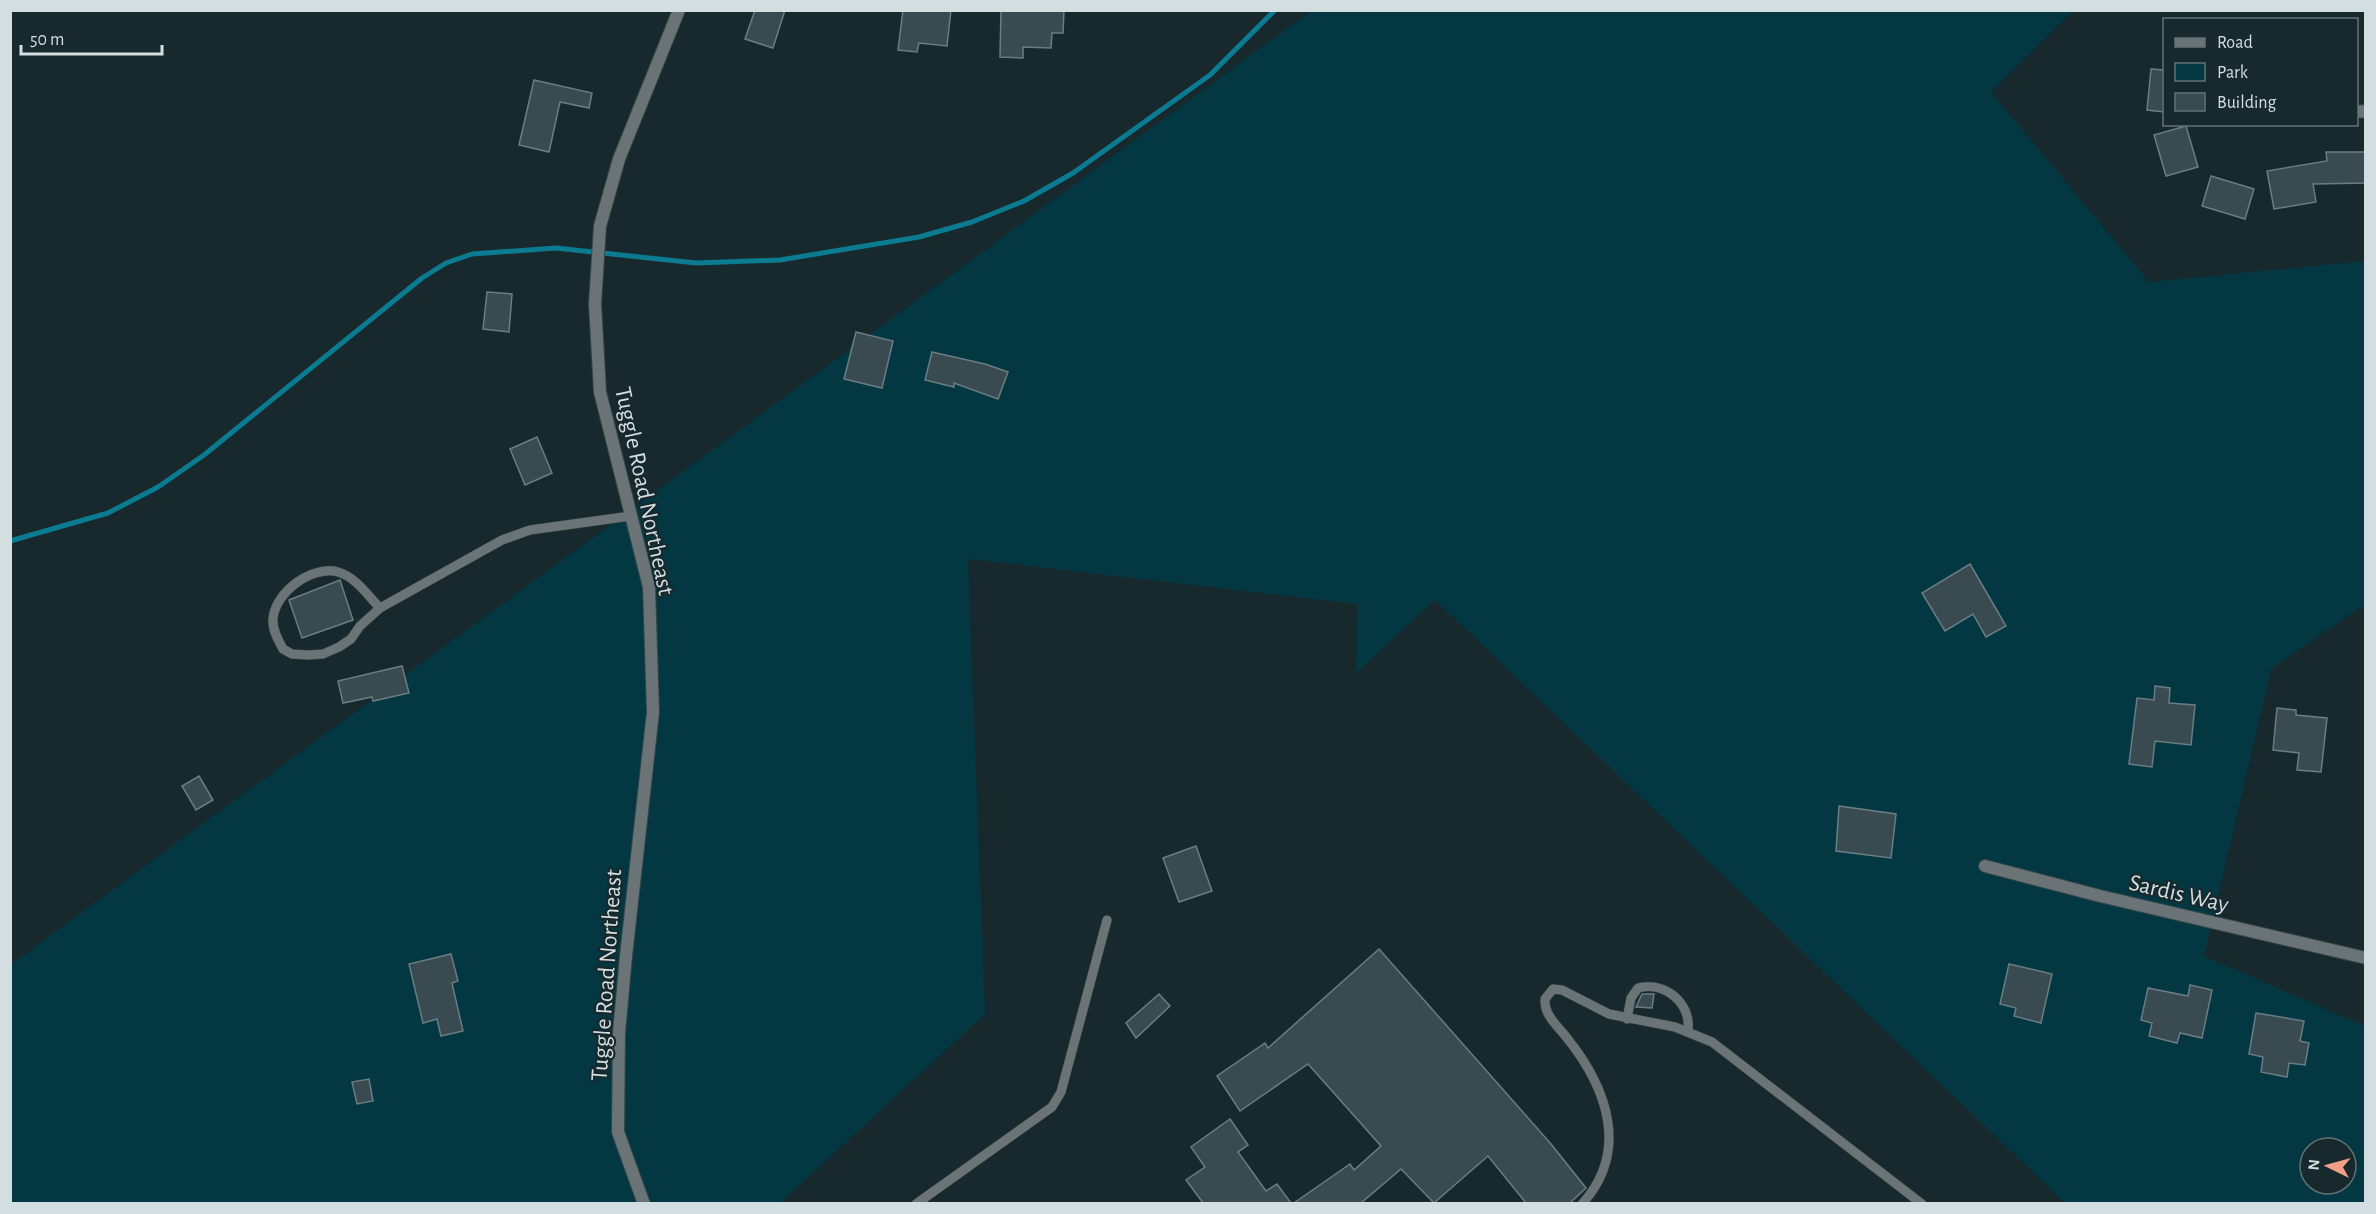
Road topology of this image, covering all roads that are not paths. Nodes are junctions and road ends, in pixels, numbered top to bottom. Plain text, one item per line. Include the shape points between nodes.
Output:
1 (679, 10) edge
2 (631, 516) junction
3 (380, 608) junction
4 (1984, 866) dead end
5 (1107, 920) dead end
6 (2366, 958) edge
7 (1627, 1019) junction
8 (1688, 1030) junction
9 (644, 1203) edge
10 (916, 1203) edge
11 (1582, 1203) edge
12 (1923, 1203) edge

1 - 2 street, Tuggle Road Northeast via 619,159 600,226 595,304 600,392
2 - 3 lane via 531,530 502,540
2 - 9 street, Tuggle Road Northeast via 649,587 653,712 626,956 618,1132
3 - 3 lane via 351,639 323,654 292,654 283,649 273,621 275,606 284,594 327,570 351,578
4 - 6 street, Sardis Way
5 - 10 lane via 1061,1092 1052,1107
7 - 8 lane
7 - 8 lane via 1638,988 1659,988 1675,996 1682,1005
7 - 11 lane via 1603,1012 1562,990 1550,991 1545,999 1550,1016 1577,1052 1599,1092 1609,1126 1608,1159 1597,1184
8 - 12 lane via 1743,1064

